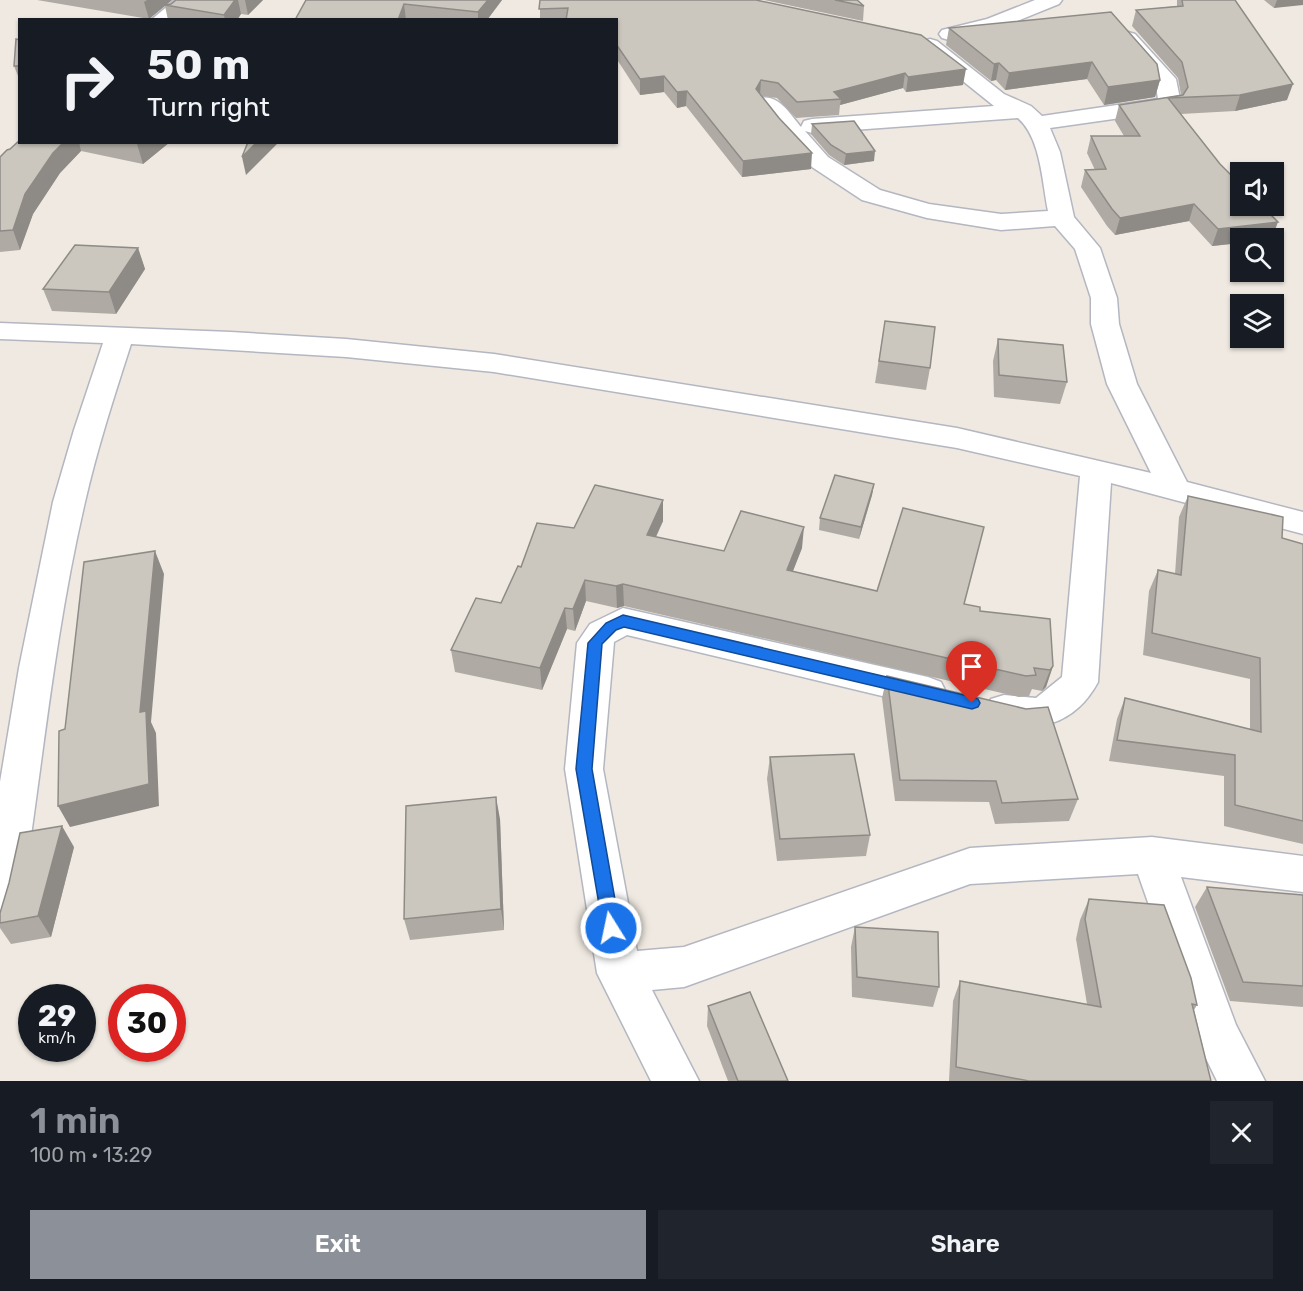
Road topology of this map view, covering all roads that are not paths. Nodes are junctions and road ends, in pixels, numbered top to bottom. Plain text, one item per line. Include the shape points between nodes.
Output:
1 (187, 0) edge
2 (1052, 0) edge
3 (164, 18) edge
4 (1119, 27) edge
5 (768, 103) edge
6 (1030, 117) junction
7 (787, 127) junction
8 (1062, 218) junction
9 (0, 331) edge
10 (120, 335) junction
11 (1096, 469) junction
12 (1176, 491) junction
13 (1303, 523) edge
14 (1152, 855) junction
15 (1303, 874) edge
16 (0, 904) edge
17 (619, 973) junction
18 (676, 1081) edge
19 (1242, 1081) edge

1 - 3 street
2 - 6 street via 993,24 918,40 996,99
4 - 6 street via 1165,79 1170,104
5 - 7 street
6 - 7 street
6 - 8 street via 1048,152
7 - 8 street via 820,162 871,195 927,212 1001,222
8 - 12 street via 1087,248 1104,298 1105,324 1122,384
9 - 10 street
10 - 11 street via 346,348 494,363 957,438
10 - 16 street via 87,432 63,526
11 - 12 street
11 - 17 street via 1080,682 1048,711 1019,714 623,621 602,633 595,643 584,769
12 - 13 street
14 - 15 street
14 - 17 street via 970,867 684,967
14 - 19 street via 1218,1036
17 - 18 street

